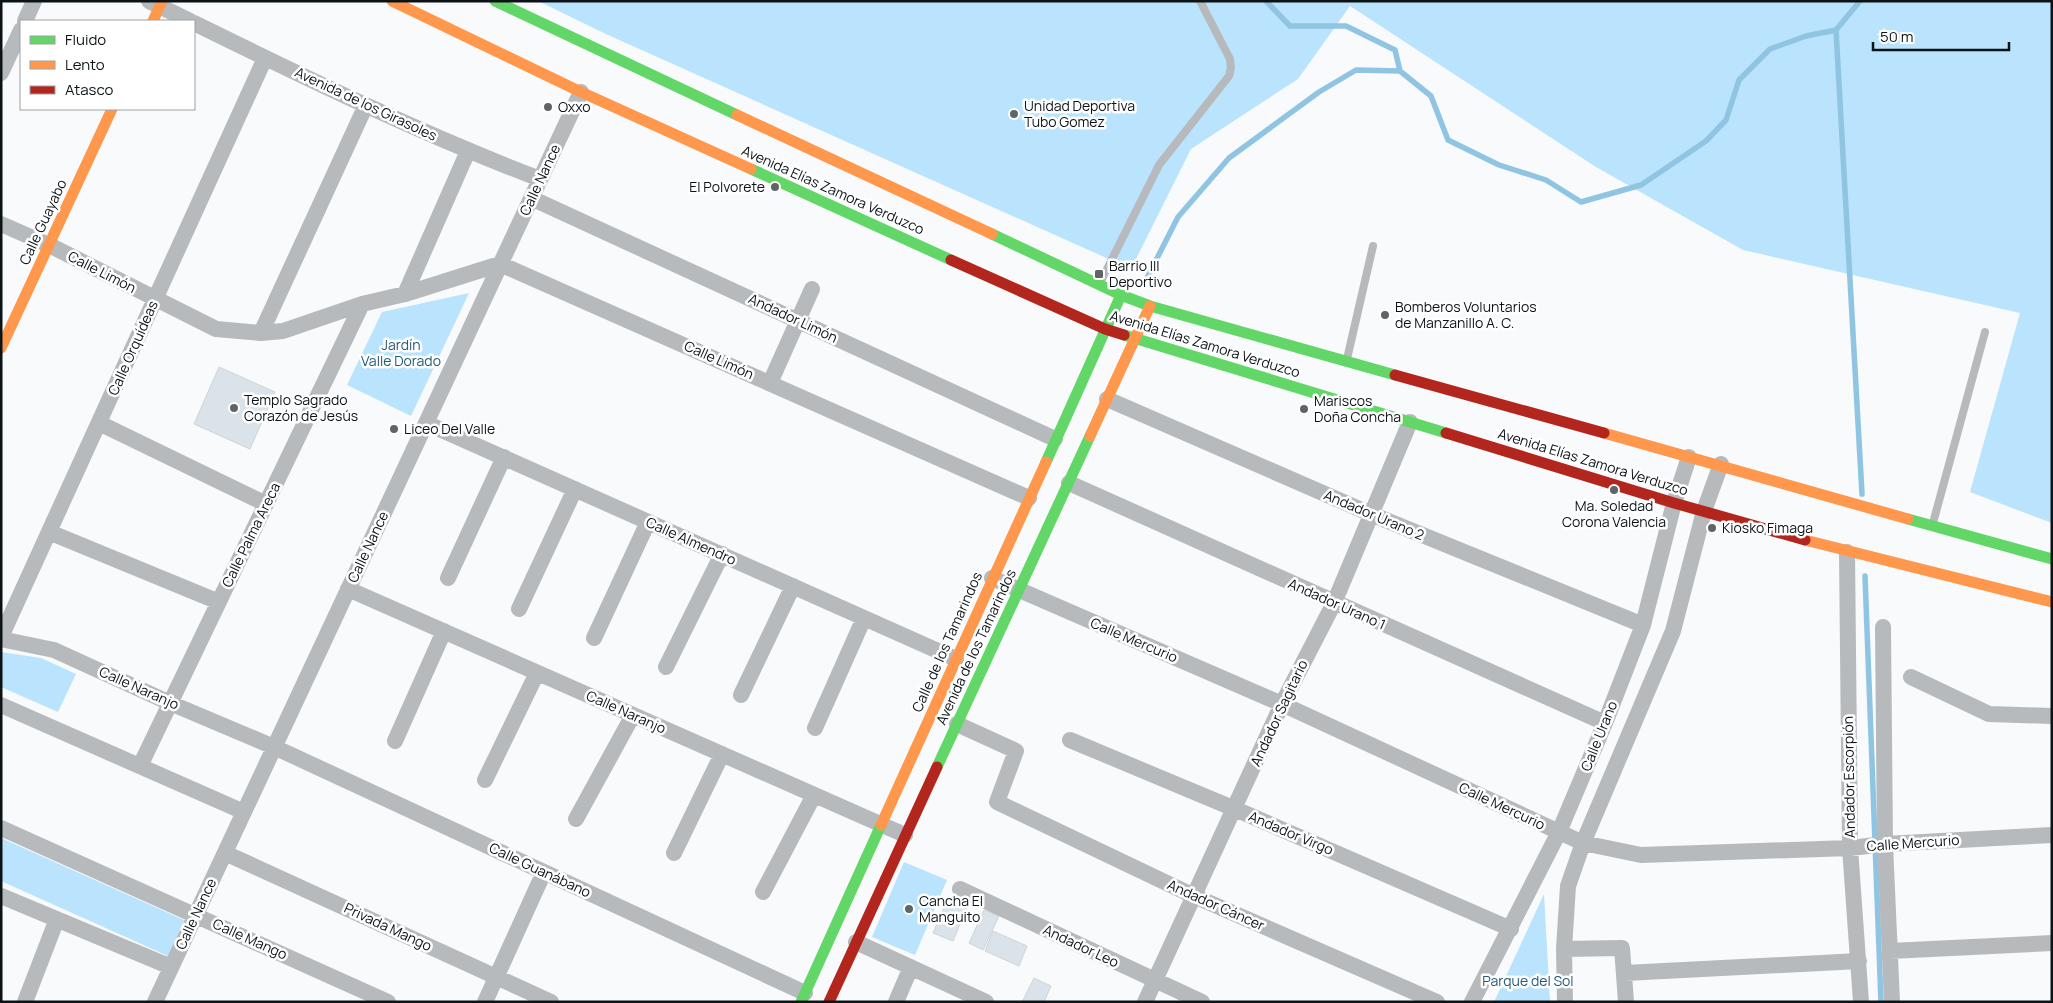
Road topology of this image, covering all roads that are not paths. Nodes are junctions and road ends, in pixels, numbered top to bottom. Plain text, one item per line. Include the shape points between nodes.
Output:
1 (34, 1) edge
2 (392, 1) edge
3 (495, 1) edge
4 (1200, 1) edge
5 (156, 8) edge
6 (25, 20) edge
7 (187, 20) edge
8 (195, 23) edge
9 (20, 32) edge
10 (265, 58) junction
11 (1, 73) edge
12 (581, 92) junction
13 (366, 106) junction
14 (112, 110) edge
15 (468, 151) junction
16 (540, 179) junction
17 (531, 198) junction
18 (1, 224) edge
19 (49, 245) junction
20 (1373, 246) dead end
21 (500, 264) junction
22 (1100, 284) junction
23 (812, 289) dead end
24 (405, 294) junction
25 (1120, 295) junction
26 (155, 299) junction
27 (362, 304) junction
28 (1150, 306) junction
29 (798, 320) junction
30 (1105, 329) junction
31 (1985, 332) dead end
32 (261, 333) junction
33 (1135, 339) junction
34 (1, 348) edge
35 (1346, 361) junction
36 (770, 383) junction
37 (1107, 399) junction
38 (426, 422) junction
39 (1410, 422) junction
40 (99, 424) junction
41 (1055, 439) junction
42 (504, 457) junction
43 (1690, 457) junction
44 (1721, 464) junction
45 (1069, 483) junction
46 (575, 489) junction
47 (1028, 498) junction
48 (1674, 503) junction
49 (266, 504) junction
50 (1704, 511) junction
51 (1371, 514) junction
52 (648, 522) junction
53 (1932, 525) junction
54 (49, 532) junction
55 (1847, 552) junction
56 (722, 554) junction
57 (2052, 559) edge
58 (448, 578) dead end
59 (992, 578) junction
60 (793, 586) junction
61 (348, 589) junction
62 (1020, 590) junction
63 (219, 602) junction
64 (2052, 602) edge
65 (1334, 603) junction
66 (519, 609) dead end
67 (864, 618) junction
68 (1643, 625) junction
69 (1883, 627) dead end
70 (444, 631) junction
71 (1, 638) edge
72 (594, 638) dead end
73 (956, 659) junction
74 (666, 667) dead end
75 (537, 672) junction
76 (1911, 678) dead end
77 (741, 695) dead end
78 (170, 703) junction
79 (1282, 704) junction
80 (1, 705) edge
81 (632, 715) junction
82 (2052, 716) edge
83 (957, 724) junction
84 (1605, 724) junction
85 (815, 728) dead end
86 (1070, 740) dead end
87 (395, 741) dead end
88 (274, 747) junction
89 (722, 754) junction
90 (140, 766) junction
91 (485, 780) dead end
92 (814, 795) junction
93 (1235, 809) junction
94 (244, 812) junction
95 (576, 819) dead end
96 (881, 824) junction
97 (1, 828) edge
98 (1558, 832) junction
99 (905, 834) junction
100 (2052, 835) edge
101 (1583, 842) junction
102 (1884, 844) junction
103 (1856, 847) junction
104 (225, 853) junction
105 (674, 853) dead end
106 (544, 872) junction
107 (960, 889) dead end
108 (763, 892) dead end
109 (1, 896) edge
110 (1194, 896) junction
111 (196, 915) junction
112 (57, 919) junction
113 (1511, 929) junction
114 (856, 942) junction
115 (2052, 944) edge
116 (1564, 949) junction
117 (1890, 951) junction
118 (1859, 961) junction
119 (171, 967) junction
120 (911, 967) junction
121 (1625, 973) junction
122 (497, 977) junction
123 (1155, 981) junction
124 (803, 998) edge
125 (1425, 1000) edge
126 (25, 1002) edge
127 (155, 1002) edge
128 (388, 1002) edge
129 (485, 1002) edge
130 (551, 1002) edge
131 (829, 1002) edge
132 (896, 1002) edge
133 (986, 1002) edge
134 (1145, 1002) edge
135 (1202, 1002) edge
136 (1472, 1002) edge
137 (1565, 1002) edge
138 (1626, 1002) edge
139 (1861, 1002) edge
140 (1892, 1002) edge

1 - 6 street
2 - 12 main road, Avenida Elías Zamora Verduzco
3 - 22 main road, Avenida Elías Zamora Verduzco
4 - 22 lane via 1230,59 1231,68 1159,165
5 - 7 street
8 - 10 street, Avenida de los Girasoles
9 - 11 street
10 - 13 street, Avenida de los Girasoles
10 - 26 street, Calle Orquídeas
12 - 16 street, Calle Nance
12 - 30 main road, Avenida Elías Zamora Verduzco
13 - 15 street, Avenida de los Girasoles
13 - 32 street
14 - 19 main road, Calle Guayabo
15 - 16 street, Avenida de los Girasoles
15 - 24 street
16 - 17 street, Calle Nance
17 - 21 street, Calle Nance
17 - 29 street, Andador Limón
18 - 19 street, Calle Limón
19 - 26 street, Calle Limón
19 - 34 main road, Calle Guayabo
20 - 35 lane
21 - 24 street, Calle Limón
21 - 36 street, Calle Limón
21 - 38 street, Calle Nance
22 - 25 main road, Avenida Elías Zamora Verduzco
23 - 29 street
24 - 27 street, Calle Limón
25 - 28 main road, Avenida Elías Zamora Verduzco
25 - 30 main road, Calle de los Tamarindos
26 - 32 street, Calle Limón via 216,329
26 - 40 street, Calle Orquídeas
27 - 32 street, Calle Limón via 283,331
27 - 49 street, Calle Palma Areca
28 - 33 main road, Avenida de los Tamarindos
28 - 35 main road, Avenida Elías Zamora Verduzco
29 - 36 street
29 - 41 street, Andador Limón
30 - 33 main road, Avenida Elías Zamora Verduzco
30 - 41 main road, Calle de los Tamarindos
31 - 53 lane
33 - 37 main road, Avenida de los Tamarindos
33 - 39 main road, Avenida Elías Zamora Verduzco
35 - 43 main road, Avenida Elías Zamora Verduzco
36 - 47 street, Calle Limón
37 - 45 main road, Avenida de los Tamarindos
37 - 51 street, Andador Urano 2
38 - 42 street, Calle Almendro
38 - 61 street, Calle Nance
39 - 48 main road, Avenida Elías Zamora Verduzco
39 - 51 street, Andador Sagitario
40 - 49 street
40 - 54 street, Calle Orquídeas
41 - 47 main road, Calle de los Tamarindos
42 - 46 street, Calle Almendro
42 - 58 street
43 - 44 main road, Avenida Elías Zamora Verduzco
43 - 48 street, Calle Urano
44 - 50 street, Calle Urano
44 - 53 main road, Avenida Elías Zamora Verduzco
45 - 62 main road, Avenida de los Tamarindos
45 - 65 street, Andador Urano 1
46 - 52 street, Calle Almendro
46 - 66 street
47 - 59 main road, Calle de los Tamarindos
48 - 50 main road, Avenida Elías Zamora Verduzco
48 - 68 street, Calle Urano
49 - 63 street, Calle Palma Areca
50 - 55 main road, Avenida Elías Zamora Verduzco
50 - 101 street, Calle Urano via 1673,630
51 - 65 street, Andador Sagitario
51 - 68 street, Andador Urano 2
52 - 56 street, Calle Almendro
52 - 72 street
53 - 57 main road, Avenida Elías Zamora Verduzco
54 - 63 street
54 - 71 street, Calle Orquídeas
55 - 64 main road, Avenida Elías Zamora Verduzco
55 - 103 street, Andador Escorpión
56 - 60 street, Calle Almendro
56 - 74 street
59 - 62 street, Calle Mercurio
59 - 73 main road, Calle de los Tamarindos
60 - 67 street, Calle Almendro
60 - 77 street
61 - 70 street, Calle Naranjo
61 - 88 street, Calle Nance
62 - 79 street, Calle Mercurio
62 - 83 main road, Avenida de los Tamarindos
63 - 78 street, Calle Palma Areca
65 - 79 street, Andador Sagitario
65 - 84 street, Andador Urano 1
67 - 73 street, Calle Almendro
67 - 85 street
68 - 84 street, Calle Urano
69 - 102 street
70 - 75 street, Calle Naranjo
70 - 87 street
71 - 78 street, Calle Naranjo via 54,650
73 - 96 main road, Calle de los Tamarindos
75 - 81 street, Calle Naranjo
75 - 91 street
76 - 82 street via 1989,714
78 - 88 street, Calle Naranjo
78 - 90 street, Calle Palma Areca
79 - 93 street, Andador Sagitario
79 - 98 street, Calle Mercurio
80 - 90 street
81 - 89 street, Calle Naranjo
81 - 95 street
83 - 99 main road, Avenida de los Tamarindos
83 - 110 street, Andador Cáncer via 1016,751 997,802
84 - 98 street, Calle Urano
86 - 93 street, Andador Virgo
88 - 94 street, Calle Nance
88 - 106 street, Calle Guanábano
89 - 92 street, Calle Naranjo
89 - 105 street
90 - 94 street
92 - 96 street, Calle Naranjo
92 - 108 street
93 - 110 street, Andador Sagitario
93 - 113 street, Andador Virgo
94 - 104 street, Calle Nance
96 - 99 street, Calle Naranjo
96 - 124 main road, Calle de los Tamarindos
97 - 111 street, Calle Mango
98 - 101 street, Calle Mercurio
98 - 113 street, Calle Urano
99 - 114 main road, Avenida de los Tamarindos
100 - 102 street, Calle Mercurio
101 - 103 street, Calle Mercurio via 1641,855
101 - 116 street, Calle Urano via 1568,886
102 - 103 street, Calle Mercurio
102 - 117 street
103 - 118 street, Andador Escorpión
104 - 111 street, Calle Nance
104 - 122 street, Privada Mango
106 - 122 street
106 - 124 street, Calle Guanábano
107 - 123 street, Andador Leo
109 - 112 street
110 - 123 street, Andador Sagitario
110 - 125 street, Andador Cáncer
111 - 119 street, Calle Nance
111 - 128 street, Calle Mango
112 - 119 street
112 - 126 street
113 - 136 street, Calle Urano
114 - 120 street
114 - 131 main road, Avenida de los Tamarindos
115 - 117 street
116 - 121 street via 1622,948
116 - 137 street, Calle Urano
117 - 140 street
118 - 121 street
118 - 139 street, Andador Escorpión
119 - 127 street, Calle Nance
120 - 132 street
120 - 133 street
121 - 138 street
122 - 129 street
122 - 130 street, Privada Mango
123 - 134 street, Andador Sagitario
123 - 135 street, Andador Leo

